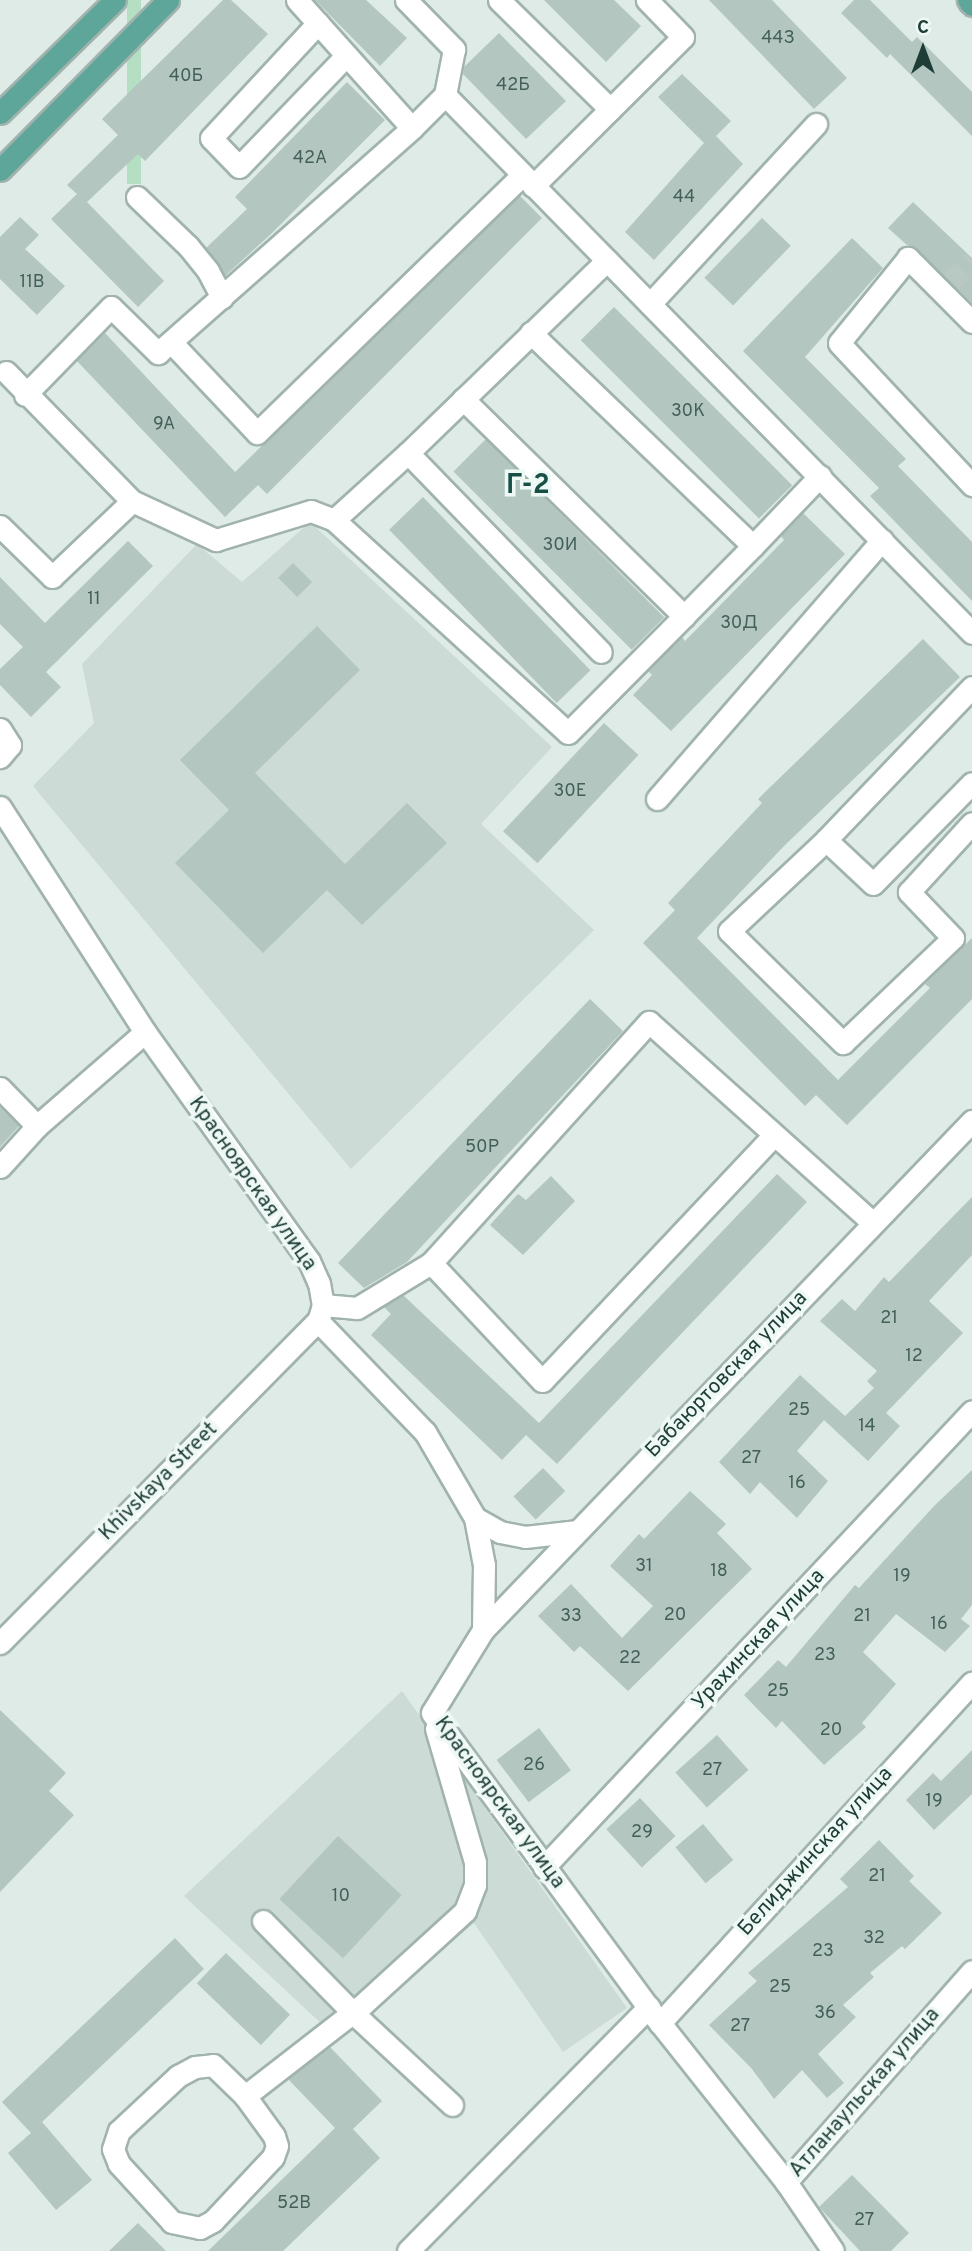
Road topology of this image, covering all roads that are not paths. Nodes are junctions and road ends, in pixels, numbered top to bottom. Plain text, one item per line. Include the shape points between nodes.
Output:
1 (115, 0) edge
2 (168, 0) edge
3 (297, 0) edge
4 (406, 0) edge
5 (499, 0) edge
6 (647, 0) edge
7 (968, 0) edge
8 (972, 5) edge
9 (318, 23) junction
10 (346, 56) junction
11 (445, 95) junction
12 (610, 109) junction
13 (0, 113) edge
14 (816, 124) dead end
15 (412, 128) junction
16 (0, 170) edge
17 (528, 180) junction
18 (137, 197) dead end
19 (607, 260) junction
20 (222, 297) junction
21 (650, 304) junction
22 (972, 322) edge
23 (531, 333) junction
24 (171, 342) junction
25 (2, 372) edge
26 (25, 394) junction
27 (463, 399) junction
28 (408, 453) junction
29 (820, 476) junction
30 (972, 485) edge
31 (132, 500) junction
32 (334, 520) junction
33 (0, 526) edge
34 (882, 540) junction
35 (753, 546) junction
36 (684, 616) junction
37 (972, 633) edge
38 (601, 652) dead end
39 (972, 687) edge
40 (0, 729) edge
41 (0, 757) edge
42 (972, 783) edge
43 (657, 799) dead end
44 (0, 807) edge
45 (972, 823) edge
46 (826, 840) junction
47 (145, 1032) junction
48 (0, 1088) edge
49 (972, 1121) edge
50 (37, 1126) junction
51 (774, 1135) junction
52 (0, 1167) edge
53 (873, 1223) junction
54 (431, 1263) junction
55 (320, 1313) junction
56 (972, 1411) edge
57 (475, 1518) junction
58 (578, 1531) junction
59 (483, 1630) junction
60 (0, 1643) edge
61 (972, 1682) edge
62 (432, 1713) junction
63 (544, 1867) junction
64 (263, 1921) dead end
65 (972, 1971) edge
66 (351, 2011) junction
67 (655, 2015) junction
68 (245, 2096) junction
69 (452, 2105) dead end
70 (786, 2182) junction
71 (408, 2251) edge
72 (833, 2251) edge

1 - 13 main road
2 - 16 main road
3 - 9 street
4 - 11 street via 454,49
5 - 12 street
6 - 12 street via 683,37
7 - 8 main road
9 - 10 street
9 - 10 street via 211,138 239,167
10 - 15 street
11 - 15 street
11 - 17 street
12 - 17 street
14 - 21 street
15 - 20 street
17 - 19 street
17 - 24 street via 257,433
18 - 20 street via 188,246
19 - 21 street
19 - 23 street
20 - 24 street
21 - 29 street
22 - 30 street via 945,288 908,258 839,343
23 - 27 street
23 - 35 street
24 - 26 street via 158,353 111,307
25 - 26 street
26 - 31 street
27 - 28 street
27 - 36 street
28 - 32 street
28 - 38 street
29 - 34 street
29 - 35 street
31 - 32 street via 216,540 311,511
31 - 33 street via 52,577
32 - 36 street via 568,733
34 - 37 street
34 - 43 street
35 - 36 street
39 - 46 street
40 - 41 street via 10,745
42 - 46 street via 873,884
44 - 47 street, Красноярская улица
45 - 46 street via 909,892 953,938 843,1042 729,931
47 - 50 street
47 - 55 street, Красноярская улица via 309,1261 319,1283
48 - 50 street
49 - 53 street, Бабаюртовская улица
50 - 52 street
51 - 53 street
51 - 54 street via 649,1022
51 - 54 street via 542,1381
53 - 58 street, Бабаюртовская улица
54 - 55 street via 356,1308
55 - 57 street, Красноярская улица via 425,1432
55 - 60 street, Khivskaya Street
56 - 63 street, Урахинская улица
57 - 58 street via 500,1532 524,1537
57 - 59 street, Красноярская улица via 484,1564
58 - 59 street, Бабаюртовская улица
59 - 62 street, Красноярская улица
61 - 67 street, Белиджинская улица
62 - 63 street, Красноярская улица
62 - 66 street via 475,1862 475,1885 464,1911
63 - 67 street, Красноярская улица
64 - 66 street
65 - 70 street, Атланаульская улица
66 - 68 street
66 - 69 street
67 - 70 street, Красноярская улица
67 - 71 street, Белиджинская улица
68 - 68 street via 213,2065 195,2067 178,2076 119,2131 113,2149 119,2164 172,2222 200,2228 213,2221 273,2157 274,2136
70 - 72 street, Красноярская улица

